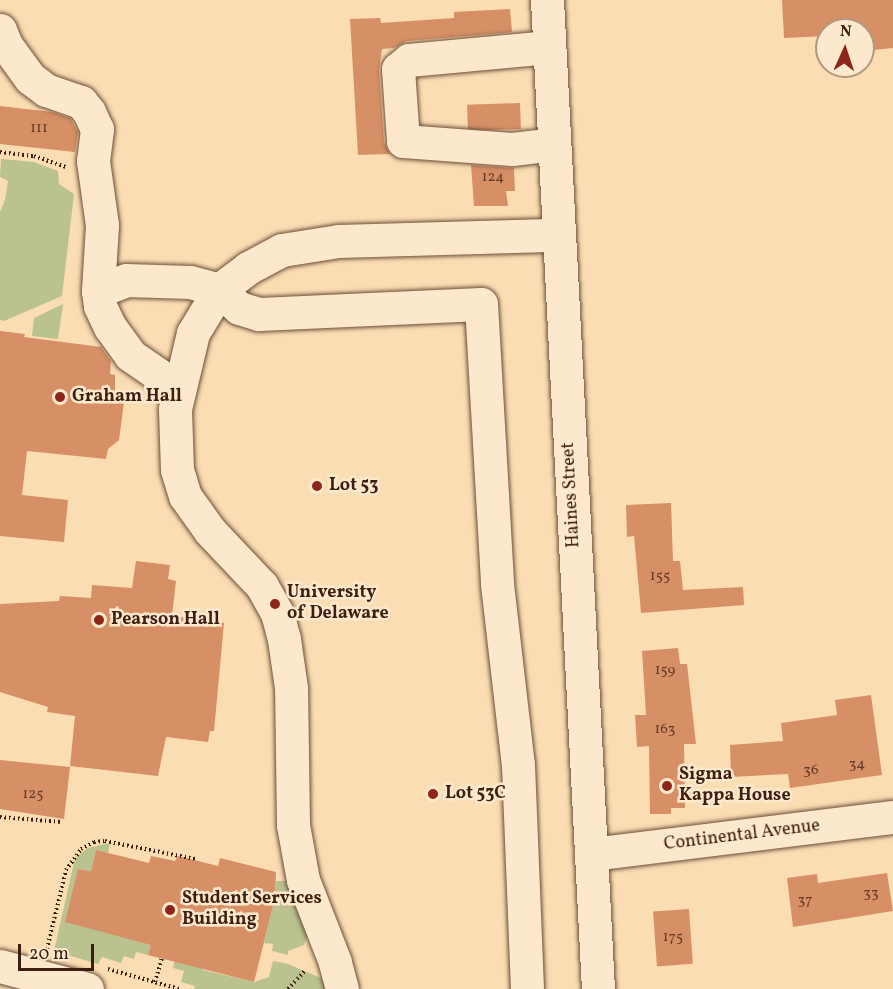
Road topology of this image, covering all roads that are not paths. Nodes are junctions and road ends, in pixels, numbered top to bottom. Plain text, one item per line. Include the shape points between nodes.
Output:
1 (547, 0) edge
2 (0, 30) edge
3 (549, 47) junction
4 (554, 144) junction
5 (558, 235) junction
6 (219, 290) junction
7 (98, 291) junction
8 (178, 388) junction
9 (893, 817) edge
10 (591, 854) junction
11 (0, 966) edge
12 (94, 978) edge
13 (342, 989) edge
14 (527, 989) edge
15 (598, 989) edge

1 - 3 street, Haines Street
2 - 7 street via 30,78 46,90 81,102 97,129 93,161 102,225
3 - 4 street, Haines Street
3 - 4 street via 409,60 398,69 403,141 512,148
4 - 5 street, Haines Street
5 - 6 street via 338,241 282,250 248,268
5 - 10 street, Haines Street
6 - 7 street via 190,282 126,280
6 - 8 street via 193,333
6 - 14 street via 239,308 259,314 481,304 497,584 518,765
7 - 8 street via 110,327 129,355
8 - 13 street via 174,444 185,496 210,531 262,586 277,613 284,639 293,720 294,825 303,880
9 - 10 street, Continental Avenue
10 - 15 street, Haines Street
11 - 12 street

